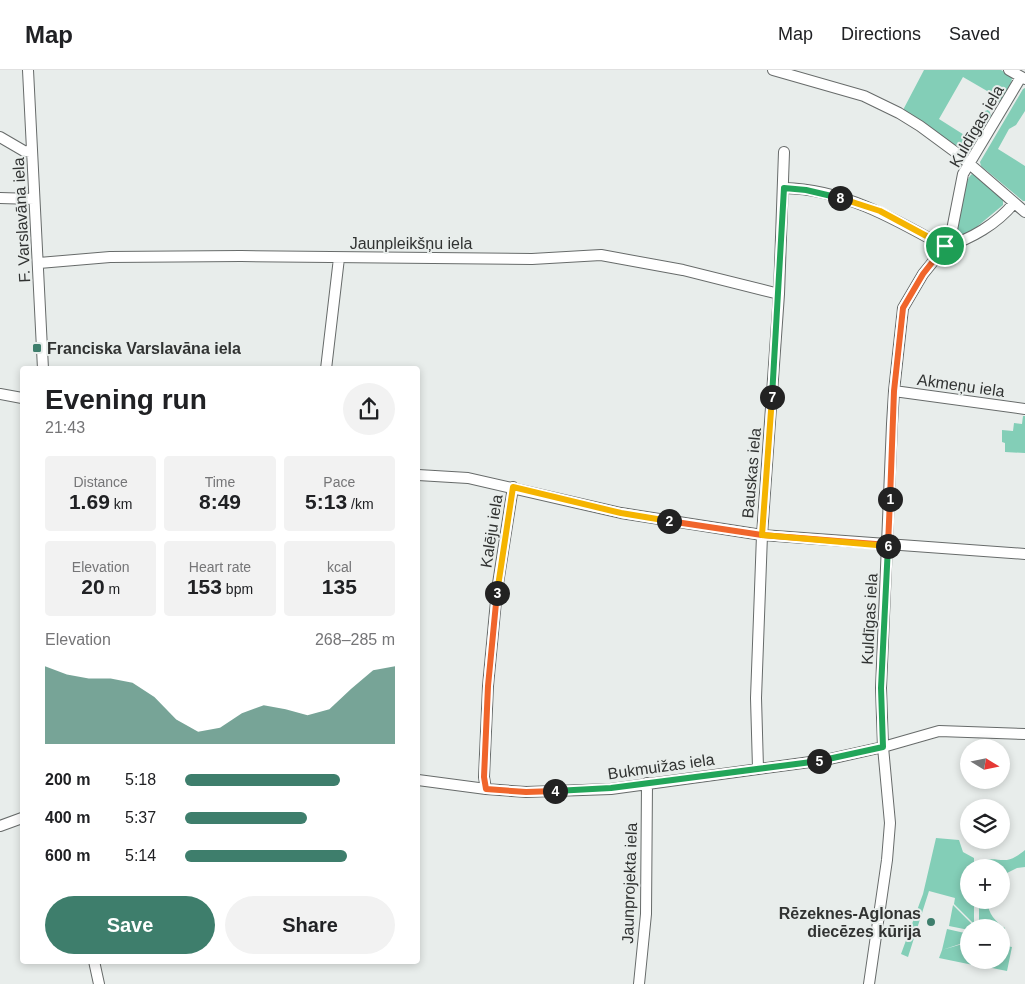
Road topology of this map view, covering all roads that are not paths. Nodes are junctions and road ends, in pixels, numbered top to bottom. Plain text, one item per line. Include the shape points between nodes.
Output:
1 (28, 70) edge
2 (773, 70) edge
3 (1009, 70) edge
4 (1023, 78) edge
5 (0, 136) edge
6 (32, 152) junction
7 (784, 152) dead end
8 (970, 164) junction
9 (784, 188) junction
10 (0, 198) edge
11 (34, 199) junction
12 (1014, 203) junction
13 (1025, 212) edge
14 (945, 246) junction
15 (338, 258) junction
16 (39, 263) junction
17 (779, 294) junction
18 (43, 366) edge
19 (326, 366) edge
20 (894, 391) junction
21 (0, 394) edge
22 (20, 398) edge
23 (1025, 409) edge
24 (420, 475) edge
25 (513, 487) junction
26 (762, 535) junction
27 (888, 545) junction
28 (1025, 554) edge
29 (1025, 734) edge
30 (883, 747) junction
31 (758, 768) junction
32 (420, 780) edge
33 (646, 783) junction
34 (486, 789) junction
35 (20, 819) edge
36 (0, 826) edge
37 (95, 964) edge
38 (99, 984) edge
39 (639, 984) edge
40 (869, 984) edge

1 - 6 street, F. Varslavāna iela
2 - 8 street via 877,101 920,126
3 - 4 street
4 - 8 street, Kuldīgas iela
5 - 6 street via 24,151
6 - 11 street, F. Varslavāna iela
7 - 9 street, Bauskas iela
8 - 12 street
8 - 14 street, Kuldīgas iela via 963,174 951,235
9 - 14 street via 814,191 865,206
9 - 17 street, Bauskas iela
10 - 11 street
11 - 16 street, F. Varslavāna iela
12 - 13 street
12 - 14 street via 986,227 963,241
14 - 20 street, Kuldīgas iela via 923,274 903,308
15 - 16 street, Jaunpleikšņu iela via 110,257
15 - 17 street, Jaunpleikšņu iela via 532,259 601,255 683,270
15 - 19 street
16 - 18 street, F. Varslavāna iela
17 - 26 street, Bauskas iela
20 - 23 street, Akmeņu iela
20 - 27 street, Kuldīgas iela
21 - 22 street
24 - 25 street via 468,478
25 - 26 street via 621,513
25 - 34 street, Kalēju iela via 497,590 488,686
26 - 27 street
26 - 31 street, Bauskas iela via 756,698
27 - 28 street
27 - 30 street, Kuldīgas iela via 881,688
29 - 30 street, Bukmuižas iela via 939,731
30 - 31 street, Bukmuižas iela via 825,760
30 - 40 street, Kuldīgas iela via 889,832
31 - 33 street, Bukmuižas iela
32 - 34 street, Bukmuižas iela
33 - 34 street, Bukmuižas iela via 569,791
33 - 39 street, Jaunprojekta iela via 646,914
35 - 36 street
37 - 38 street

